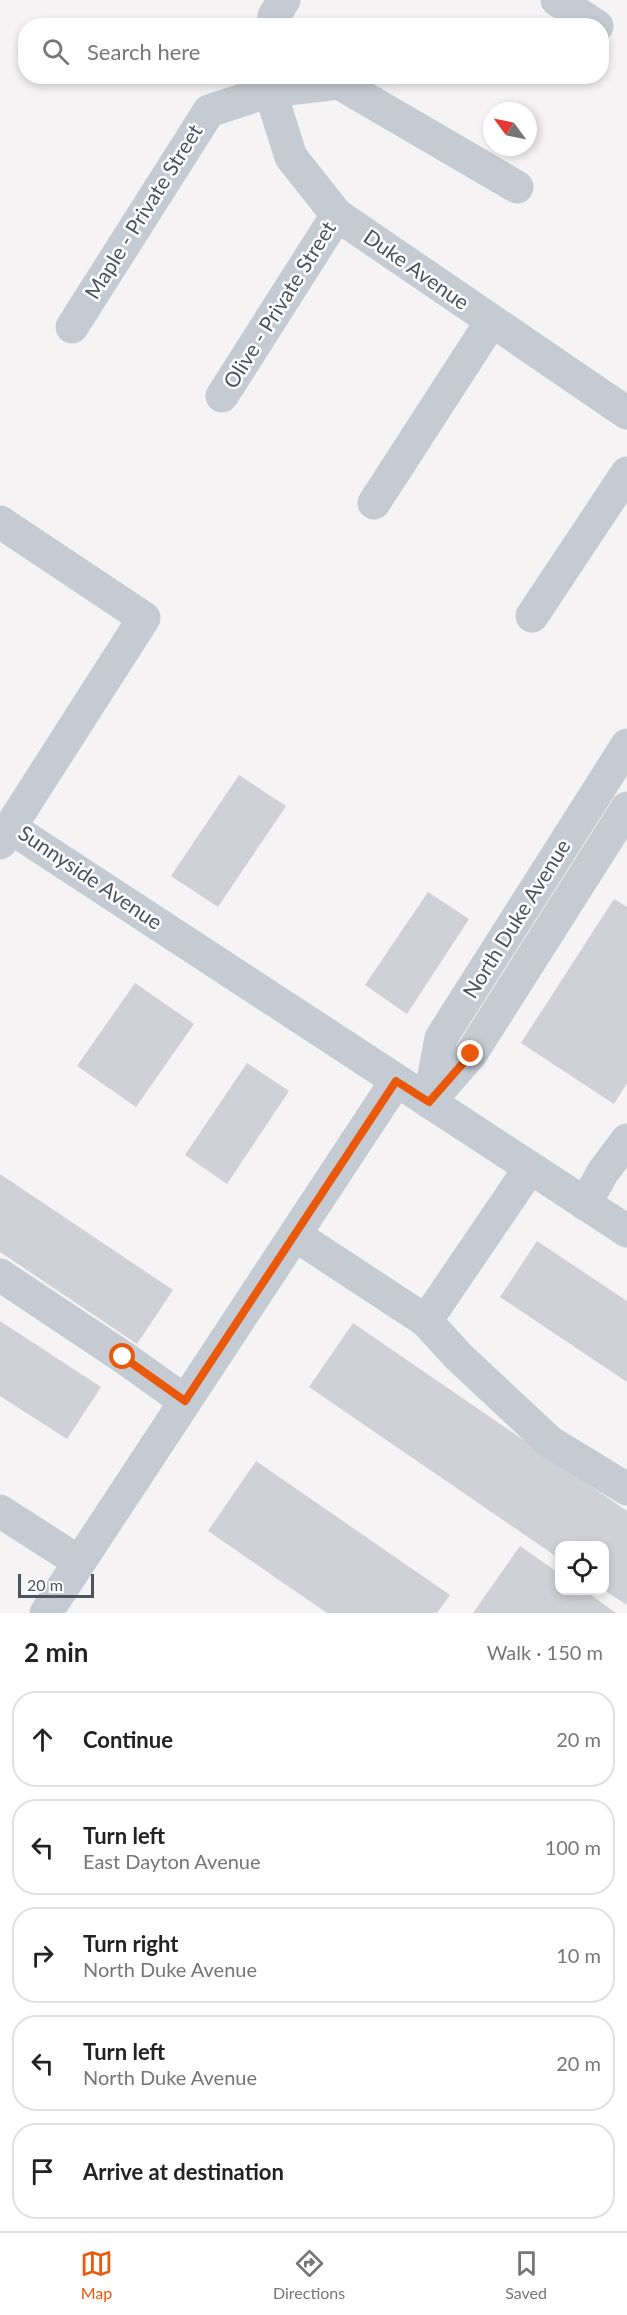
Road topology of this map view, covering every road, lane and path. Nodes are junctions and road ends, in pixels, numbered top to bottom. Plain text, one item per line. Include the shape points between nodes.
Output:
1 (284, 0) edge
2 (557, 0) edge
3 (274, 18) edge
4 (585, 18) edge
5 (271, 84) edge
6 (341, 84) edge
7 (517, 187) dead end
8 (337, 215) junction
9 (491, 322) junction
10 (72, 327) dead end
11 (222, 396) dead end
12 (627, 413) edge
13 (627, 473) edge
14 (374, 503) dead end
15 (0, 522) edge
16 (532, 616) dead end
17 (627, 746) edge
18 (627, 808) edge
19 (5, 835) edge
20 (396, 1081) junction
21 (429, 1102) junction
22 (627, 1140) edge
23 (530, 1168) junction
24 (585, 1204) junction
25 (627, 1231) edge
26 (295, 1235) junction
27 (0, 1275) edge
28 (426, 1321) junction
29 (185, 1401) junction
30 (627, 1489) edge
31 (0, 1511) edge
32 (80, 1562) junction
33 (46, 1613) edge

1 - 3 street
2 - 4 street
5 - 8 street, Duke Avenue via 291,157
5 - 10 street, Maple - Private Street via 209,111
6 - 7 street, Maple - Private Street
8 - 9 street, Duke Avenue
8 - 11 street, Olive - Private Street
9 - 12 street, Duke Avenue
9 - 14 street
13 - 16 street
15 - 19 street, Sunnyside Avenue via 144,618
17 - 21 street, North Duke Avenue via 441,1038
18 - 21 street, North Duke Avenue via 471,1054
19 - 20 street, Sunnyside Avenue
20 - 21 street
20 - 26 street
21 - 23 street
22 - 24 street
23 - 24 street
23 - 28 street
24 - 25 street
26 - 28 street
26 - 29 street
27 - 29 street
28 - 30 street via 550,1442
29 - 32 street
31 - 32 street
32 - 33 street

